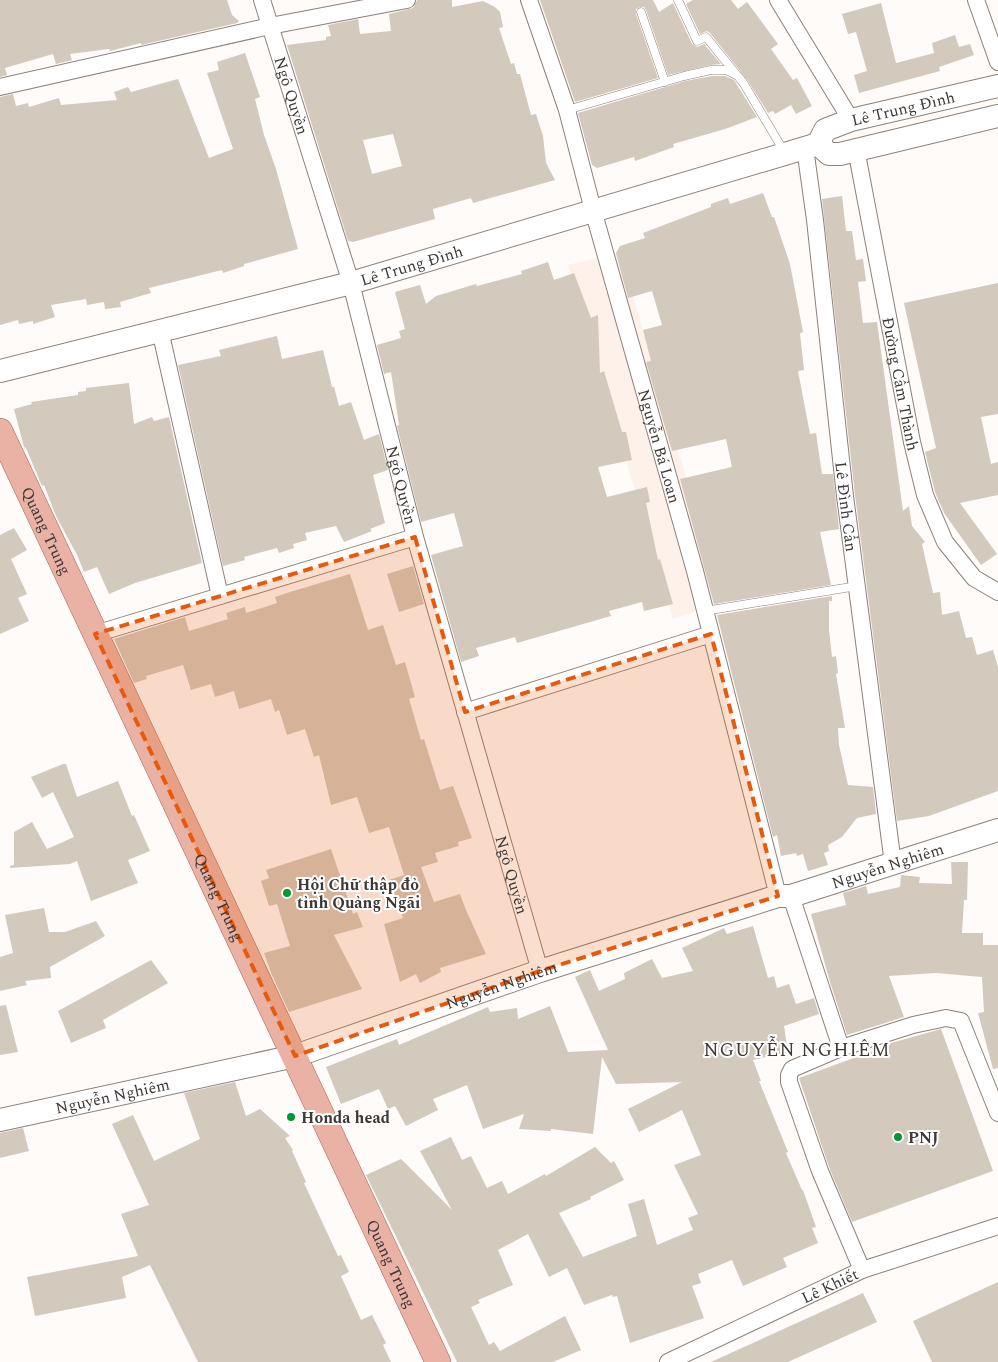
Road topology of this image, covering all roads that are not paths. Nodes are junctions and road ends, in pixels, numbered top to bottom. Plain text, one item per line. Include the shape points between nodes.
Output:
1 (262, 0) edge
2 (407, 0) edge
3 (529, 0) edge
4 (678, 0) edge
5 (779, 0) edge
6 (976, 0) edge
7 (641, 12) dead end
8 (270, 26) junction
9 (998, 62) edge
10 (738, 76) junction
11 (665, 82) junction
12 (0, 87) edge
13 (988, 88) edge
14 (567, 110) junction
15 (992, 118) edge
16 (852, 120) junction
17 (803, 149) junction
18 (856, 149) junction
19 (593, 210) junction
20 (351, 283) junction
21 (160, 330) junction
22 (0, 371) edge
23 (0, 431) edge
24 (415, 538) junction
25 (857, 586) junction
26 (998, 592) edge
27 (220, 596) junction
28 (705, 611) junction
29 (95, 634) junction
30 (711, 634) junction
31 (465, 712) junction
32 (998, 830) edge
33 (893, 864) junction
34 (784, 896) junction
35 (540, 971) junction
36 (841, 1048) junction
37 (295, 1056) junction
38 (998, 1113) edge
39 (0, 1120) edge
40 (998, 1226) edge
41 (862, 1270) junction
42 (438, 1362) edge
43 (668, 1362) edge

1 - 8 street, Ngô Quyền
2 - 8 street
3 - 14 street, Nguyễn Bá Loan
4 - 10 lane via 697,41 706,37
5 - 16 street
6 - 9 street
7 - 11 lane
8 - 12 street
8 - 20 street, Ngô Quyền
10 - 11 lane via 726,70 700,72
10 - 17 lane via 757,103
11 - 14 lane
13 - 15 main road
13 - 16 main road, Lê Trung Đình
14 - 19 street, Nguyễn Bá Loan
15 - 18 main road, Lê Trung Đình
16 - 17 main road, Lê Trung Đình via 825,130
17 - 18 main road, Lê Trung Đình via 829,154
17 - 19 main road, Lê Trung Đình
17 - 25 street, Lê Đình Cẩn via 817,240
18 - 26 street, Đường Cẩm Thành via 925,495 946,542 974,578
19 - 20 main road, Lê Trung Đình
19 - 28 street, Nguyễn Bá Loan
20 - 21 main road, Lê Trung Đình
20 - 24 street, Ngô Quyền
21 - 22 main road, Lê Trung Đình
21 - 27 street
23 - 29 main road, Quang Trung
24 - 27 street
24 - 31 street, Ngô Quyền
25 - 28 lane
25 - 33 street, Lê Đình Cẩn
27 - 29 street
28 - 30 street, Nguyễn Bá Loan
29 - 37 main road, Quang Trung
30 - 31 street
30 - 34 street, Nguyễn Bá Loan
31 - 35 street, Ngô Quyền
32 - 33 main road, Nguyễn Nghiêm
33 - 34 main road, Nguyễn Nghiêm
34 - 35 main road, Nguyễn Nghiêm
34 - 36 street, Nguyễn Bá Loan
35 - 37 main road, Nguyễn Nghiêm
36 - 38 street via 935,1020 946,1018 961,1022
36 - 41 street via 796,1066 789,1075 789,1082 820,1171
37 - 39 main road, Nguyễn Nghiêm
37 - 42 main road, Quang Trung
40 - 41 street, Lê Khiết
41 - 43 street, Lê Khiết

